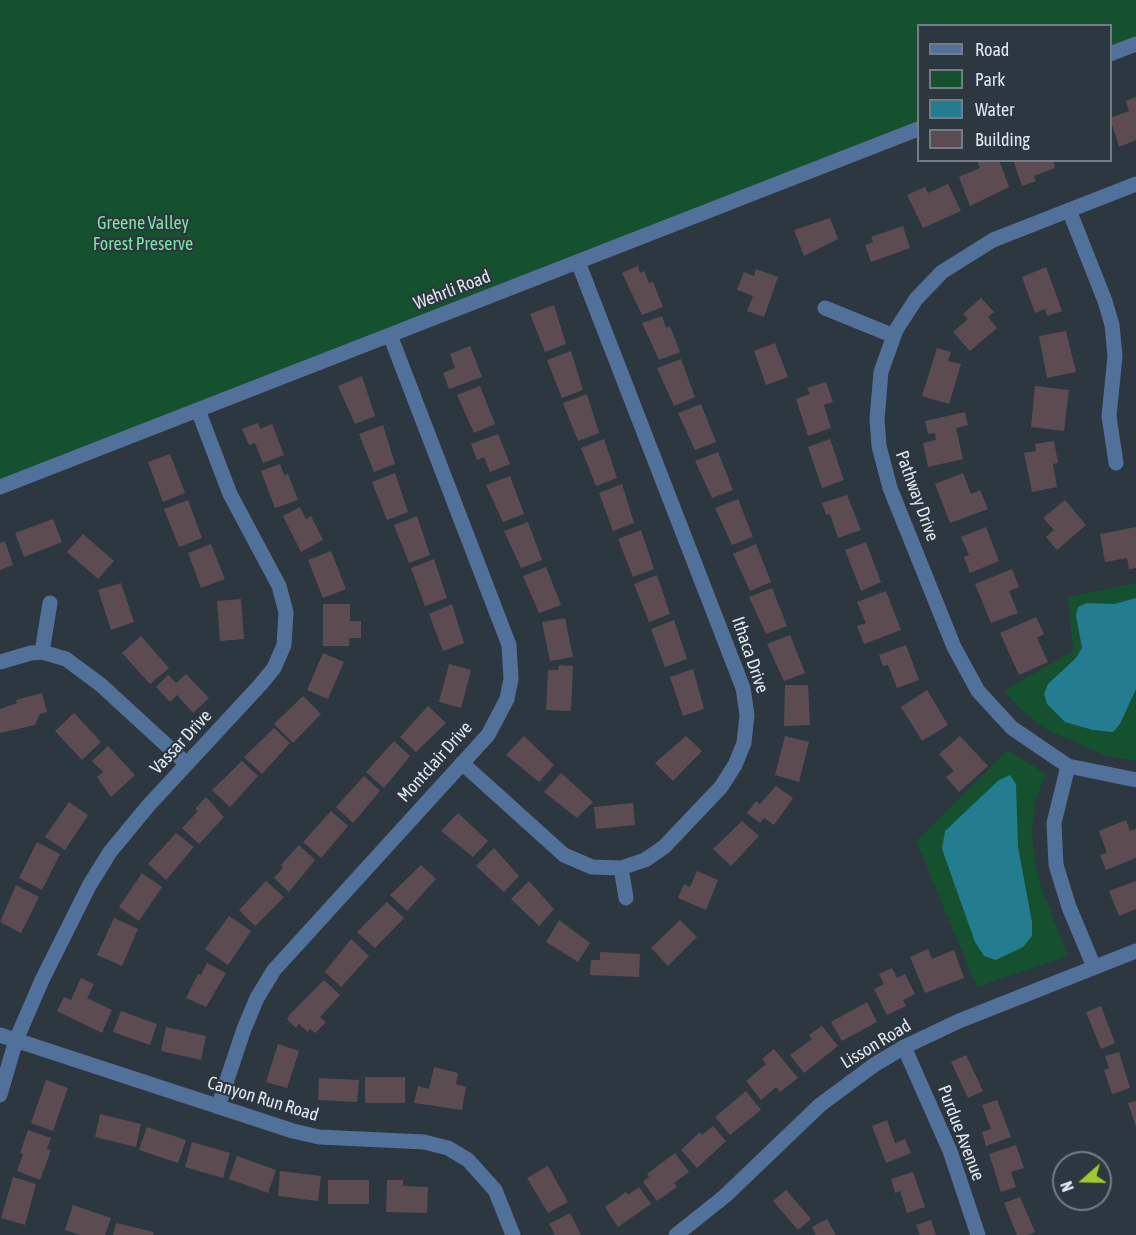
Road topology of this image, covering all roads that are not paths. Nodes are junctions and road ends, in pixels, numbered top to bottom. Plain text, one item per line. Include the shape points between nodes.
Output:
1 (1136, 44) edge
2 (1112, 53) edge
3 (917, 129) edge
4 (1136, 184) edge
5 (1069, 210) junction
6 (578, 262) junction
7 (825, 308) dead end
8 (390, 335) junction
9 (894, 336) junction
10 (198, 410) junction
11 (1116, 463) dead end
12 (0, 487) edge
13 (50, 603) dead end
14 (42, 652) junction
15 (0, 662) edge
16 (462, 763) junction
17 (187, 764) junction
18 (1068, 765) junction
19 (1136, 780) edge
20 (621, 868) junction
21 (626, 898) dead end
22 (1136, 951) edge
23 (1094, 967) junction
24 (0, 1035) edge
25 (16, 1040) junction
26 (904, 1047) junction
27 (0, 1095) edge
28 (218, 1107) junction
29 (513, 1235) edge
30 (675, 1235) edge
31 (978, 1235) edge

1 - 2 street
3 - 6 street, Wehrli Road
4 - 5 street, Pathway Drive
5 - 9 street, Pathway Drive via 993,240 959,260 916,299
5 - 11 street via 1112,325 1115,356 1109,416
6 - 8 street, Wehrli Road
6 - 20 street, Ithaca Drive via 729,648 746,704 744,743 721,787 664,847 645,860
7 - 9 street
8 - 10 street, Wehrli Road
8 - 16 street, Montclair Drive via 509,645 511,680 507,699 488,735
9 - 18 street, Pathway Drive via 878,393 879,446 890,488 954,647 978,691 1012,728
10 - 12 street, Wehrli Road
10 - 17 street, Vassar Drive via 230,494 279,586 286,629 274,668
13 - 14 street
14 - 15 street
14 - 17 street via 66,659 82,670
16 - 20 street, Ithaca Drive via 564,855 592,867
16 - 28 street, Montclair Drive via 274,970 244,1029
17 - 25 street, Vassar Drive via 148,806 100,869 42,980
18 - 19 street
18 - 23 street via 1054,823 1056,865
20 - 21 street
22 - 23 street, Lisson Road
23 - 26 street, Lisson Road
24 - 25 street, Canyon Run Road
25 - 27 street, Vassar Drive
25 - 28 street, Canyon Run Road
26 - 30 street, Lisson Road via 820,1105 725,1196
26 - 31 street, Purdue Avenue via 950,1151
28 - 29 street, Canyon Run Road via 319,1137 424,1142 448,1148 468,1160 495,1190

